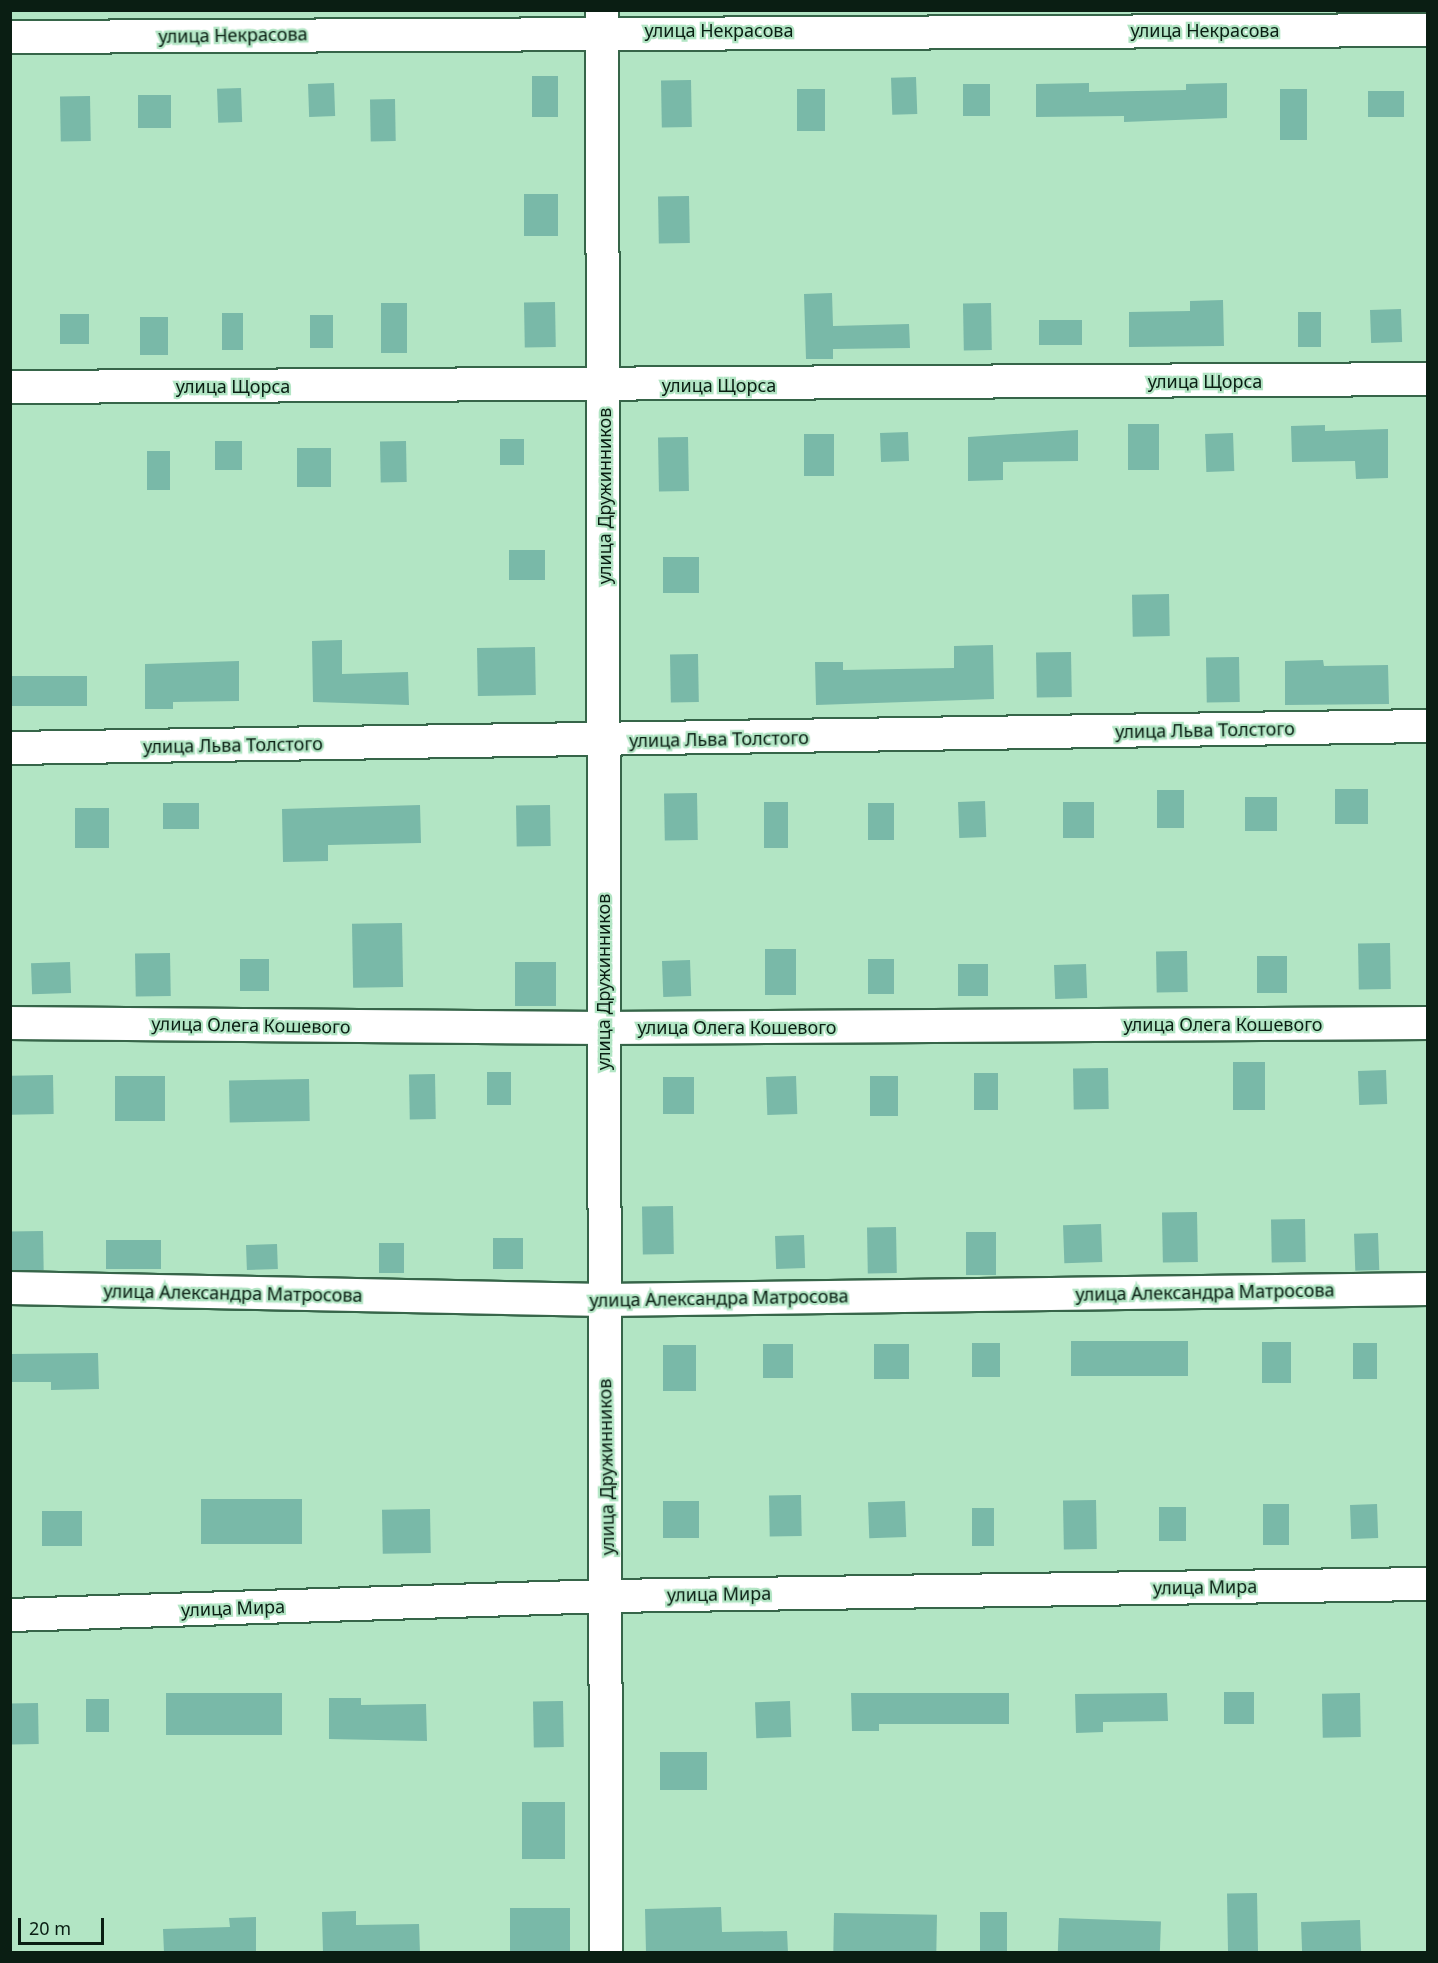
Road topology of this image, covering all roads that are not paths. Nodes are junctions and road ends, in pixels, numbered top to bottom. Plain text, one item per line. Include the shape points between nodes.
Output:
1 (602, 21) edge
2 (1428, 30) edge
3 (10, 37) edge
4 (1428, 380) edge
5 (604, 386) junction
6 (10, 387) edge
7 (1428, 726) edge
8 (605, 741) junction
9 (10, 748) edge
10 (10, 1023) edge
11 (1428, 1023) edge
12 (603, 1028) junction
13 (10, 1288) edge
14 (1428, 1289) edge
15 (604, 1300) junction
16 (1428, 1584) edge
17 (608, 1596) junction
18 (10, 1615) edge
19 (606, 1953) edge

1 - 2 street, улица Некрасова
1 - 3 street, улица Некрасова
1 - 5 street, улица Дружинников
4 - 5 street, улица Щорса
5 - 6 street, улица Щорса
5 - 8 street, улица Дружинников
7 - 8 street, улица Льва Толстого
8 - 9 street, улица Льва Толстого
8 - 12 street, улица Дружинников
10 - 12 street, улица Олега Кошевого
11 - 12 street, улица Олега Кошевого
12 - 15 street, улица Дружинников
13 - 15 street, улица Александра Матросова
14 - 15 street, улица Александра Матросова
15 - 17 street, улица Дружинников
16 - 17 street, улица Мира
17 - 18 street, улица Мира
17 - 19 street, улица Дружинников

